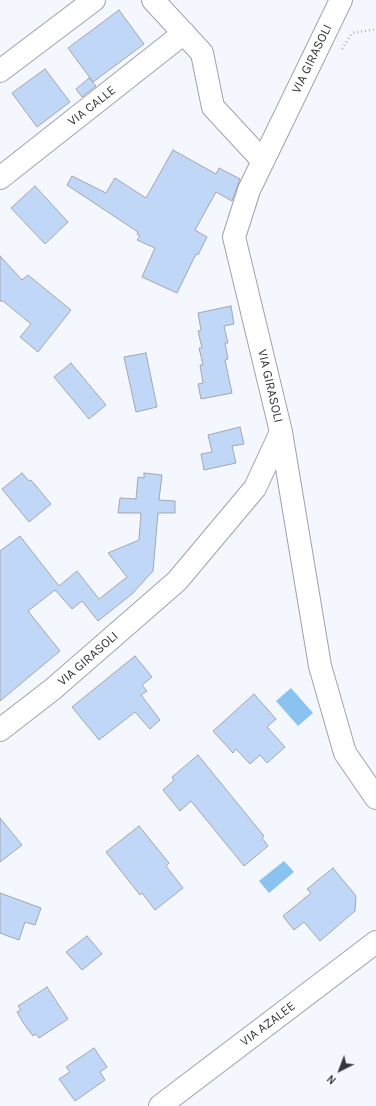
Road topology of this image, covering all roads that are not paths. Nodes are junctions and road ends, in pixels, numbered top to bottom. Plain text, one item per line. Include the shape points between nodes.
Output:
1 (94, 0) edge
2 (153, 0) edge
3 (341, 0) edge
4 (184, 33) junction
5 (0, 71) edge
6 (263, 161) junction
7 (0, 178) edge
8 (281, 432) junction
9 (0, 730) edge
10 (376, 798) edge
11 (376, 942) edge
12 (160, 1106) edge

1 - 5 street
2 - 4 street
3 - 6 street, VIA GIRASOLI
4 - 6 street via 202,53 213,107
4 - 7 street, VIA CALLE
6 - 8 street, VIA GIRASOLI via 249,190 234,237
8 - 9 street, VIA GIRASOLI via 255,488 178,581 53,689
8 - 10 street via 320,666 345,753
11 - 12 street, VIA AZALEE

